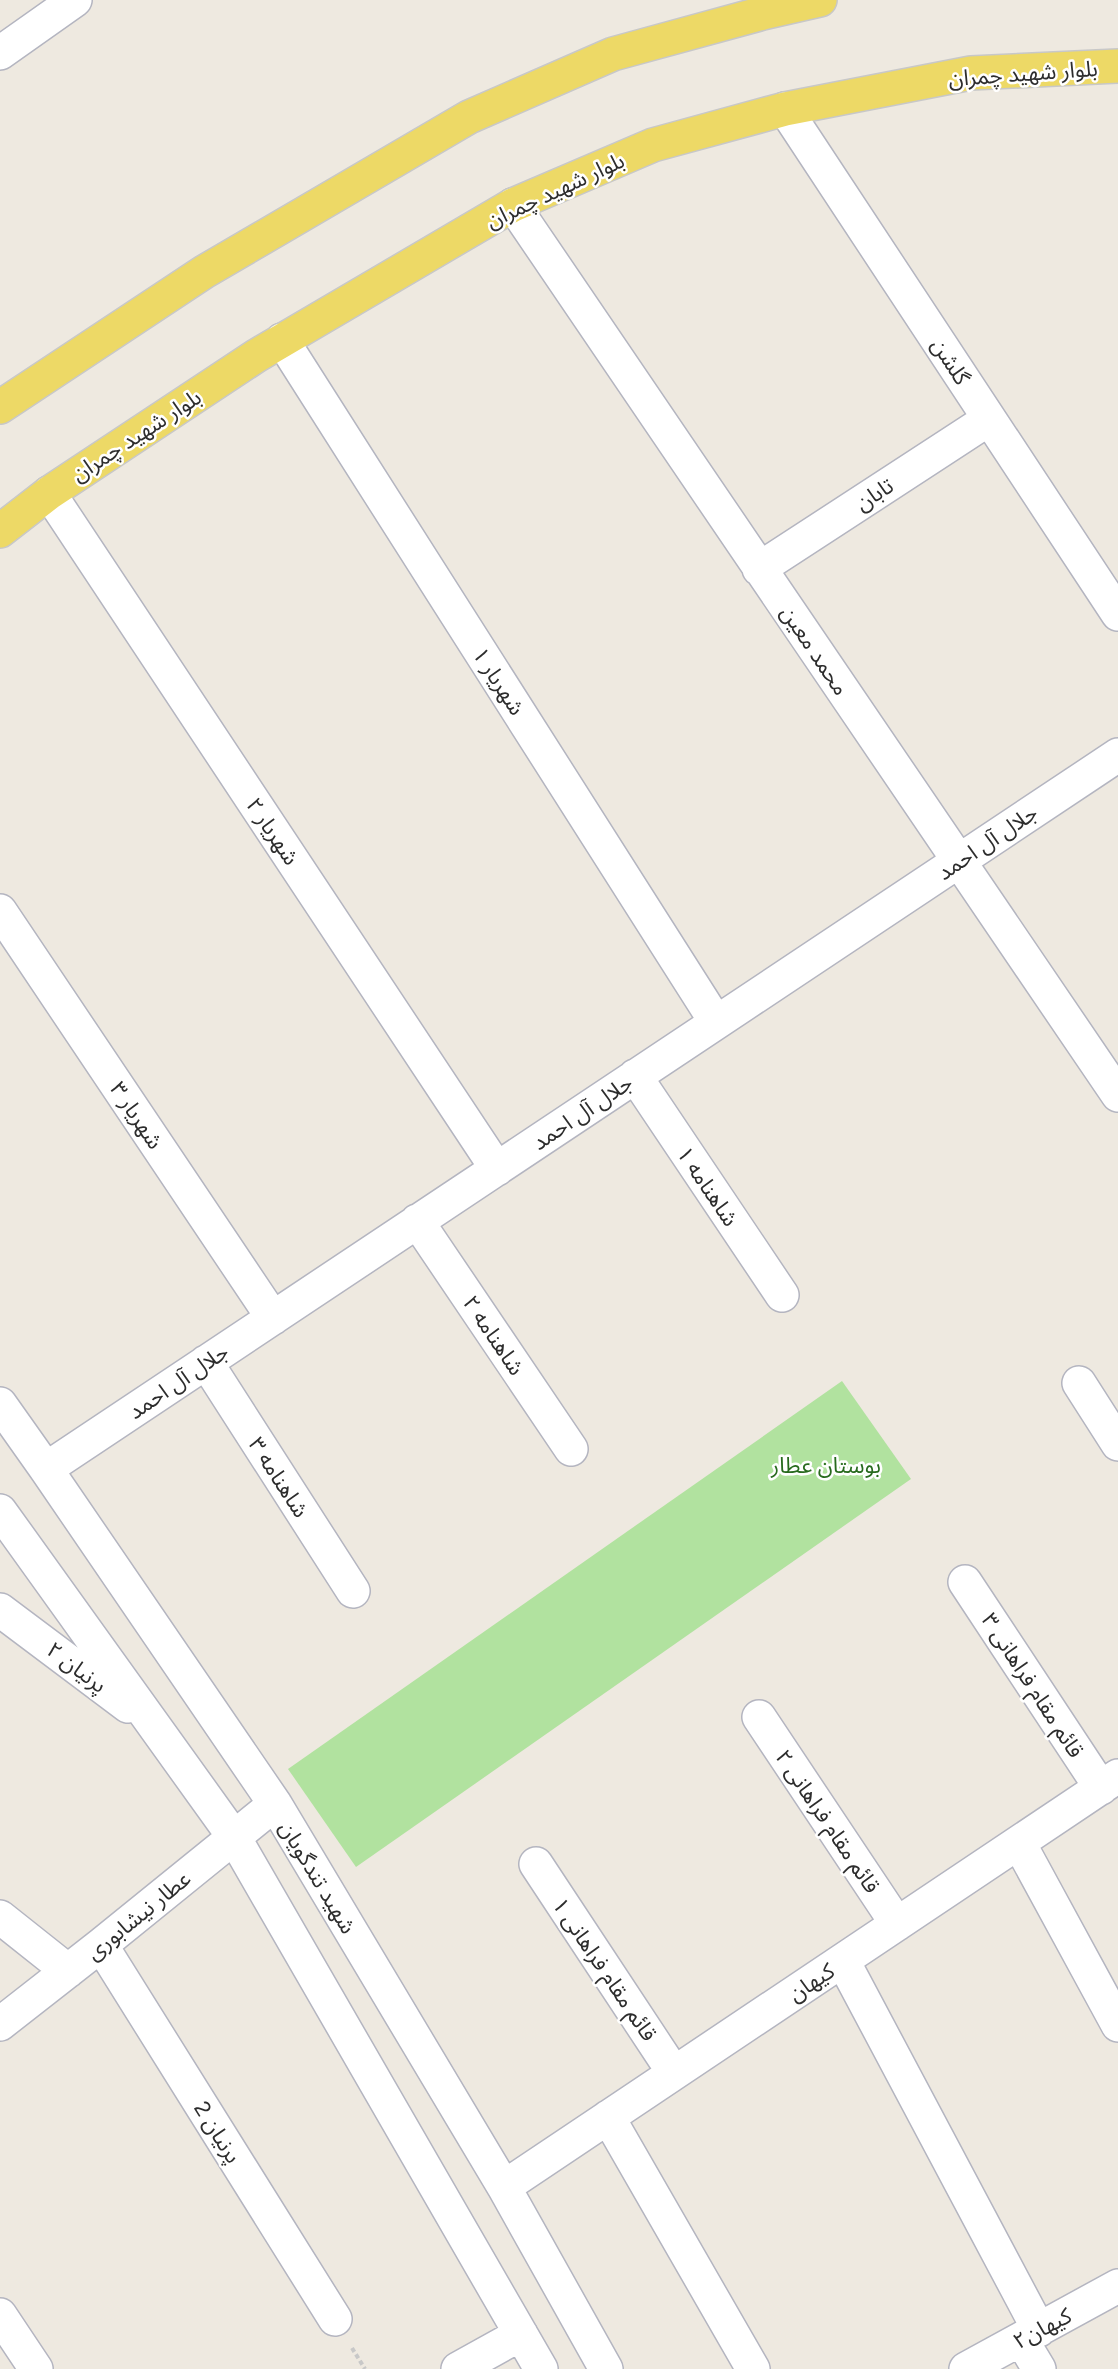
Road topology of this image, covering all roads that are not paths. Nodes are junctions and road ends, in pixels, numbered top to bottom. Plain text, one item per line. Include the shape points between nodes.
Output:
1 (75, 0) edge
2 (820, 0) edge
3 (0, 53) edge
4 (1118, 66) edge
5 (785, 109) junction
6 (513, 205) junction
7 (282, 340) junction
8 (0, 407) edge
9 (989, 419) junction
10 (49, 492) junction
11 (0, 531) edge
12 (759, 569) junction
13 (1118, 614) edge
14 (1118, 755) edge
15 (958, 861) junction
16 (0, 911) edge
17 (716, 1022) junction
18 (635, 1077) junction
19 (1118, 1095) edge
20 (496, 1169) junction
21 (417, 1221) junction
22 (782, 1295) dead end
23 (273, 1318) junction
24 (206, 1362) junction
25 (1079, 1383) dead end
26 (0, 1404) edge
27 (1118, 1444) edge
28 (571, 1449) dead end
29 (46, 1468) junction
30 (0, 1511) edge
31 (965, 1582) dead end
32 (353, 1591) dead end
33 (0, 1610) edge
34 (759, 1717) dead end
35 (153, 1725) junction
36 (1110, 1782) edge
37 (275, 1804) junction
38 (234, 1837) junction
39 (1019, 1843) junction
40 (536, 1864) dead end
41 (0, 1917) edge
42 (897, 1924) junction
43 (101, 1945) junction
44 (843, 1961) junction
45 (68, 1971) junction
46 (0, 2024) edge
47 (1118, 2025) edge
48 (674, 2073) junction
49 (608, 2117) junction
50 (504, 2187) junction
51 (1118, 2286) edge
52 (0, 2315) edge
53 (335, 2319) dead end
54 (520, 2334) junction
55 (1030, 2334) junction
56 (36, 2369) edge
57 (458, 2369) edge
58 (541, 2369) edge
59 (606, 2369) edge
60 (753, 2369) edge
61 (966, 2369) edge
62 (1039, 2369) edge

1 - 3 street
2 - 8 main road via 613,54 469,117 204,272
4 - 5 main road, بلوار شهید چمران via 971,73
5 - 6 main road, بلوار شهید چمران via 653,145
5 - 9 street, گلشن
6 - 7 main road, بلوار شهید چمران
6 - 12 street, محمد معین
7 - 10 main road, بلوار شهید چمران
7 - 17 street, شهریار ۱
9 - 12 street, تابان
9 - 13 street, گلشن
10 - 11 main road, بلوار شهید چمران
10 - 20 street, شهریار ۲
12 - 15 street, محمد معین
14 - 15 street, جلال آل احمد
15 - 17 street, جلال آل احمد
15 - 19 street, محمد معین
16 - 23 street, شهریار ۳
17 - 18 street, جلال آل احمد
18 - 20 street, جلال آل احمد
18 - 22 street, شاهنامه ۱
20 - 21 street, جلال آل احمد
21 - 23 street, جلال آل احمد
21 - 28 street, شاهنامه ۲
23 - 24 street, جلال آل احمد
24 - 29 street, جلال آل احمد
24 - 32 street, شاهنامه ۳
25 - 27 street
26 - 29 street, شهید تندگویان
29 - 37 street, شهید تندگویان
30 - 35 street
31 - 36 street, قائم مقام فراهانی ۳
33 - 35 street, پرنیان ۲
34 - 42 street, قائم مقام فراهانی ۲
35 - 38 street
36 - 39 street, کیهان
37 - 38 street, عطار نیشابوری
37 - 50 street, شهید تندگویان
38 - 43 street, عطار نیشابوری
38 - 54 street
39 - 42 street, کیهان
39 - 47 street
40 - 48 street, قائم مقام فراهانی ۱
41 - 45 street
42 - 44 street, کیهان
43 - 45 street, عطار نیشابوری
43 - 53 street, پرنیان 2
44 - 48 street, کیهان
44 - 55 street
45 - 46 street, عطار نیشابوری
48 - 49 street, کیهان
49 - 50 street, کیهان
49 - 60 street
50 - 59 street, شهید تندگویان
51 - 55 street, کیهان۲
52 - 56 street
54 - 57 street
54 - 58 street
55 - 61 street, کیهان۲
55 - 62 street

